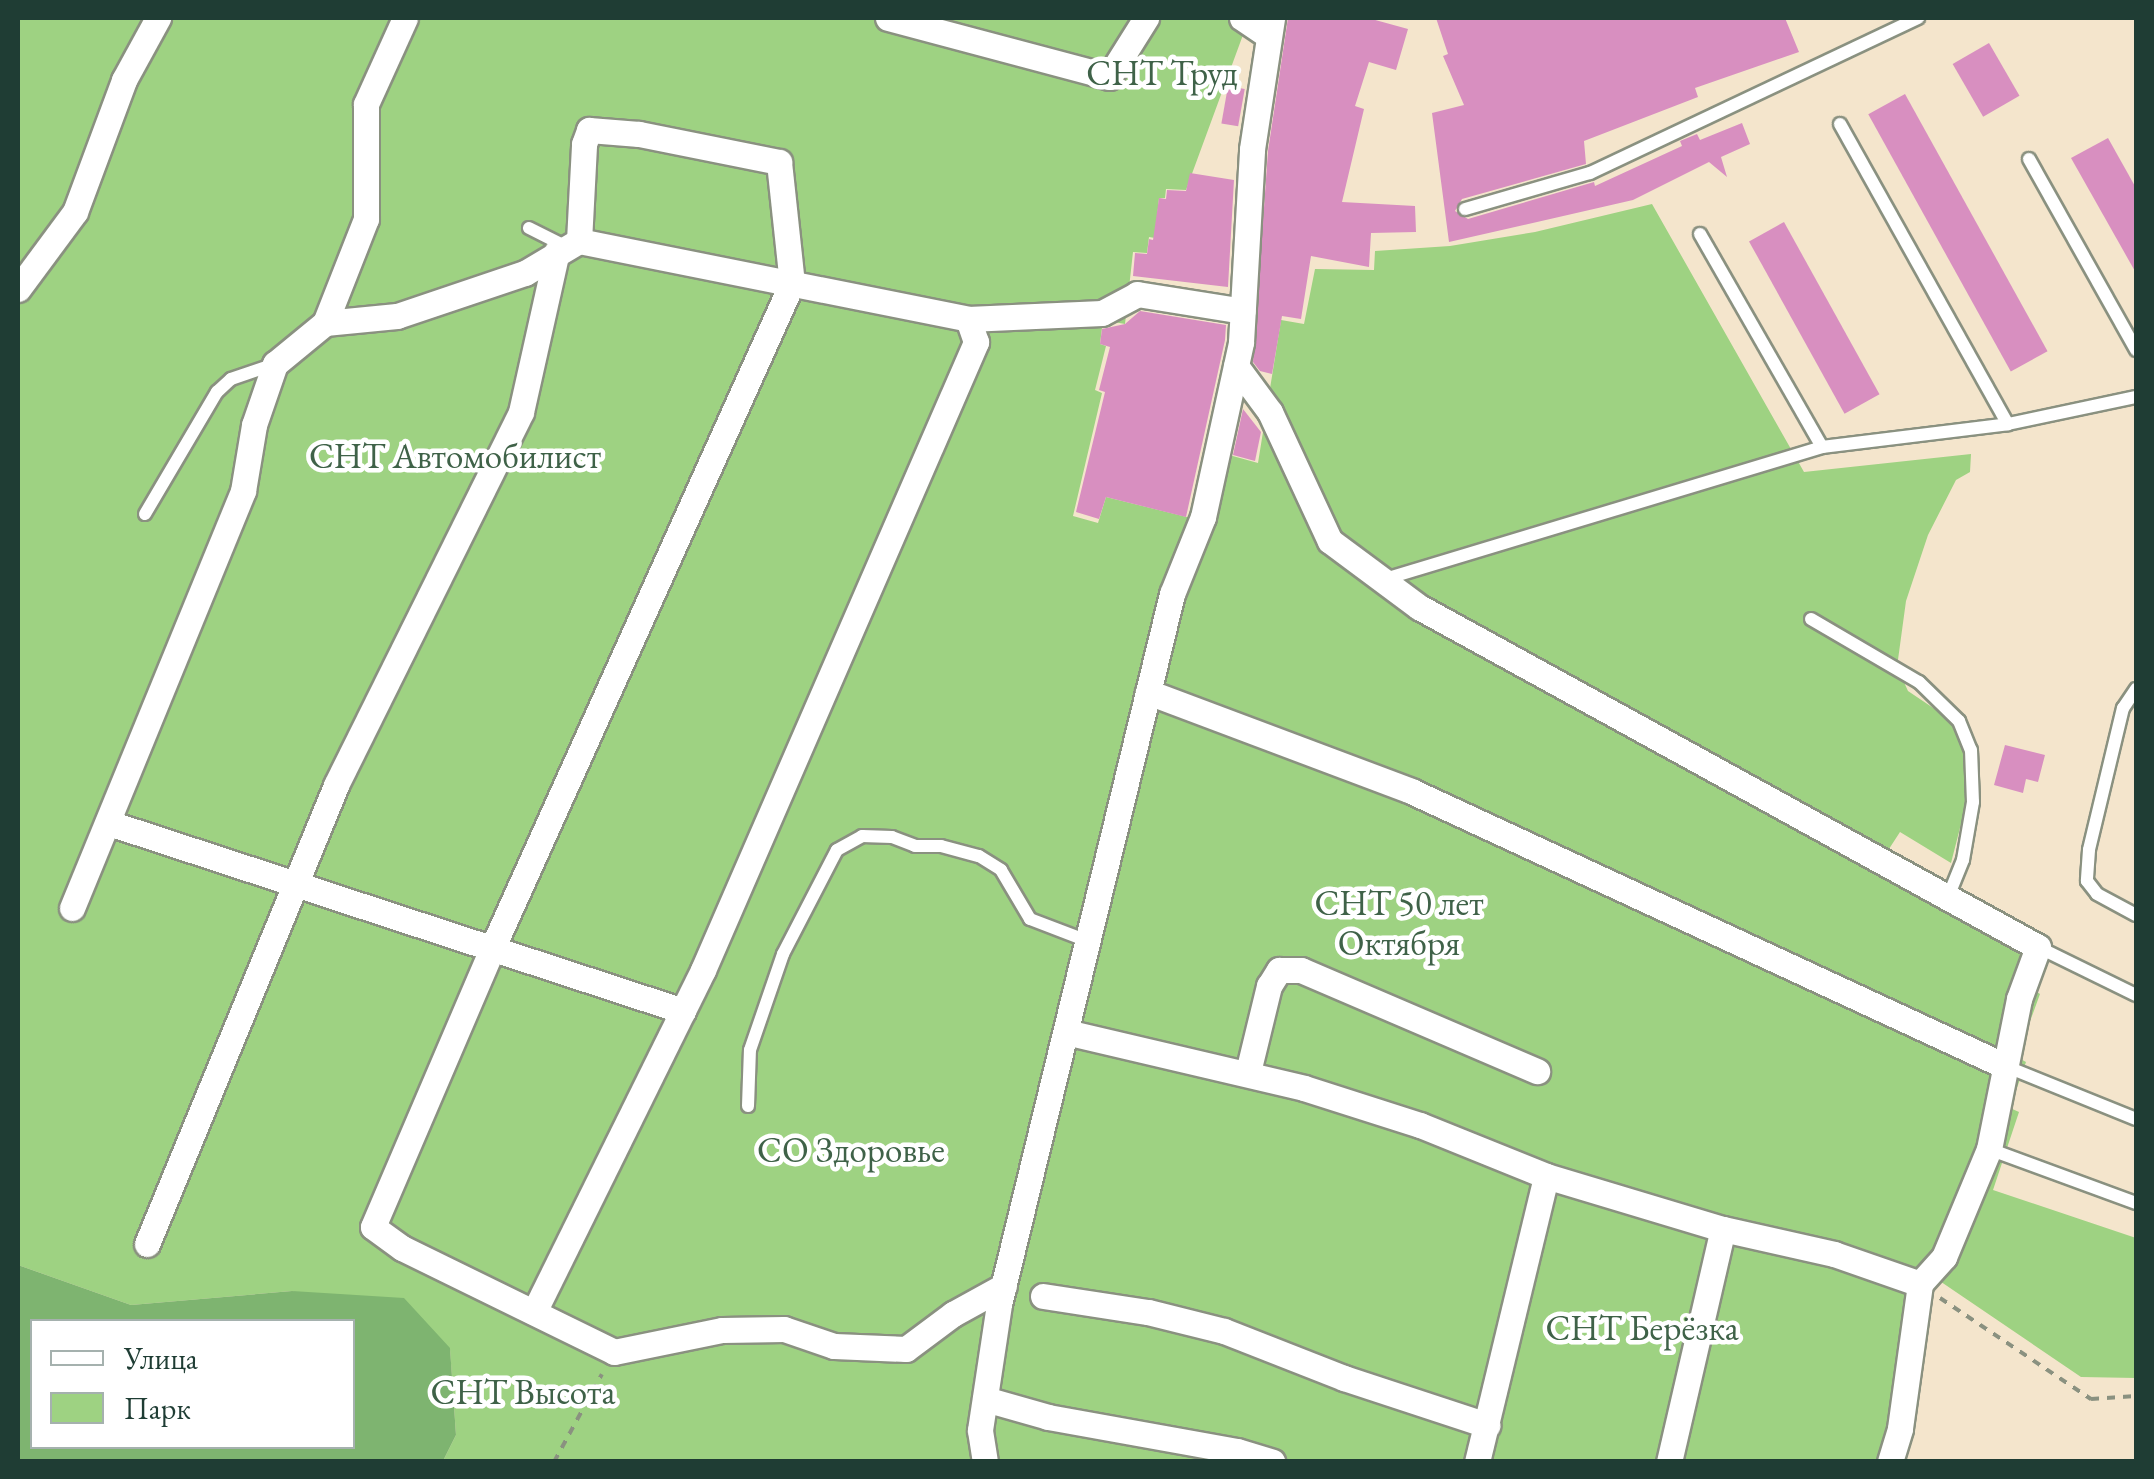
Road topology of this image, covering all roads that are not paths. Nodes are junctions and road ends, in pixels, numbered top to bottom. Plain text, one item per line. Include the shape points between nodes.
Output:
1 (158, 18) edge
2 (405, 18) edge
3 (888, 18) edge
4 (1146, 18) edge
5 (1242, 18) edge
6 (1918, 18) edge
7 (1269, 26) edge
8 (1840, 124) dead end
9 (2029, 159) dead end
10 (1466, 209) dead end
11 (529, 228) dead end
12 (1700, 234) dead end
13 (568, 247) junction
14 (792, 283) junction
15 (18, 288) edge
16 (1243, 312) junction
17 (968, 319) junction
18 (325, 323) junction
19 (2136, 350) edge
20 (275, 364) junction
21 (1236, 366) junction
22 (2136, 397) edge
23 (2008, 424) junction
24 (1822, 446) junction
25 (145, 514) dead end
26 (1382, 580) junction
27 (1810, 619) dead end
28 (2136, 689) edge
29 (1148, 692) junction
30 (108, 824) junction
31 (296, 882) junction
32 (1948, 897) junction
33 (72, 908) dead end
34 (2136, 915) edge
35 (1088, 941) junction
36 (2038, 947) junction
37 (492, 948) junction
38 (2136, 996) edge
39 (683, 1011) junction
40 (1066, 1032) junction
41 (2005, 1066) junction
42 (1538, 1071) dead end
43 (1248, 1072) junction
44 (748, 1106) dead end
45 (2136, 1119) edge
46 (1989, 1150) junction
47 (1546, 1176) junction
48 (2136, 1203) edge
49 (1723, 1229) junction
50 (147, 1244) dead end
51 (1920, 1284) junction
52 (1004, 1286) junction
53 (1043, 1296) dead end
54 (534, 1312) junction
55 (985, 1400) junction
56 (1487, 1425) junction
57 (984, 1462) edge
58 (1272, 1462) edge
59 (1478, 1462) edge
60 (1669, 1462) edge
61 (1890, 1462) edge

1 - 15 street via 124,80 74,212
2 - 18 street via 366,104 366,219
3 - 4 street via 1109,77
5 - 7 street
6 - 10 lane via 1590,174
7 - 16 street via 1252,150
8 - 23 lane
9 - 19 lane
11 - 13 lane
12 - 24 lane
13 - 14 street
13 - 14 street via 589,130 639,134 780,162
13 - 18 street via 525,273 397,316
13 - 31 street via 520,412 336,786
14 - 17 street
14 - 37 street
16 - 17 street via 1138,294 1102,313
16 - 21 street
17 - 39 street via 976,342
18 - 20 street
20 - 25 lane via 231,379 218,392
20 - 30 street via 254,425 243,491
21 - 26 street via 1270,412 1330,541
21 - 29 street via 1203,517 1172,594
22 - 23 lane
23 - 24 lane
24 - 26 lane
26 - 32 street via 1419,607
27 - 32 lane via 1919,682 1959,722 1971,750 1973,802 1963,860
28 - 34 lane via 2123,708 2087,880 2097,894
29 - 35 street
29 - 41 street via 1411,791
30 - 31 street
30 - 33 street
31 - 37 street
31 - 50 street
32 - 36 street
35 - 40 street
35 - 44 lane via 1030,919 1001,870 978,856 862,836 837,850 783,954 750,1050
36 - 38 lane
36 - 41 street
37 - 39 street
37 - 54 street via 374,1227 402,1248
39 - 54 street
40 - 43 street
40 - 52 street
41 - 45 lane
41 - 46 street
42 - 43 street via 1301,970 1279,970
43 - 47 street via 1420,1125
46 - 48 lane
46 - 51 street via 1944,1257
47 - 49 street
47 - 56 street
49 - 51 street via 1834,1254
49 - 60 street
51 - 61 street
52 - 54 street via 906,1349 834,1346 784,1329 722,1330 614,1352
52 - 55 street
53 - 56 street via 1224,1331
55 - 57 street
55 - 58 street
56 - 59 street

